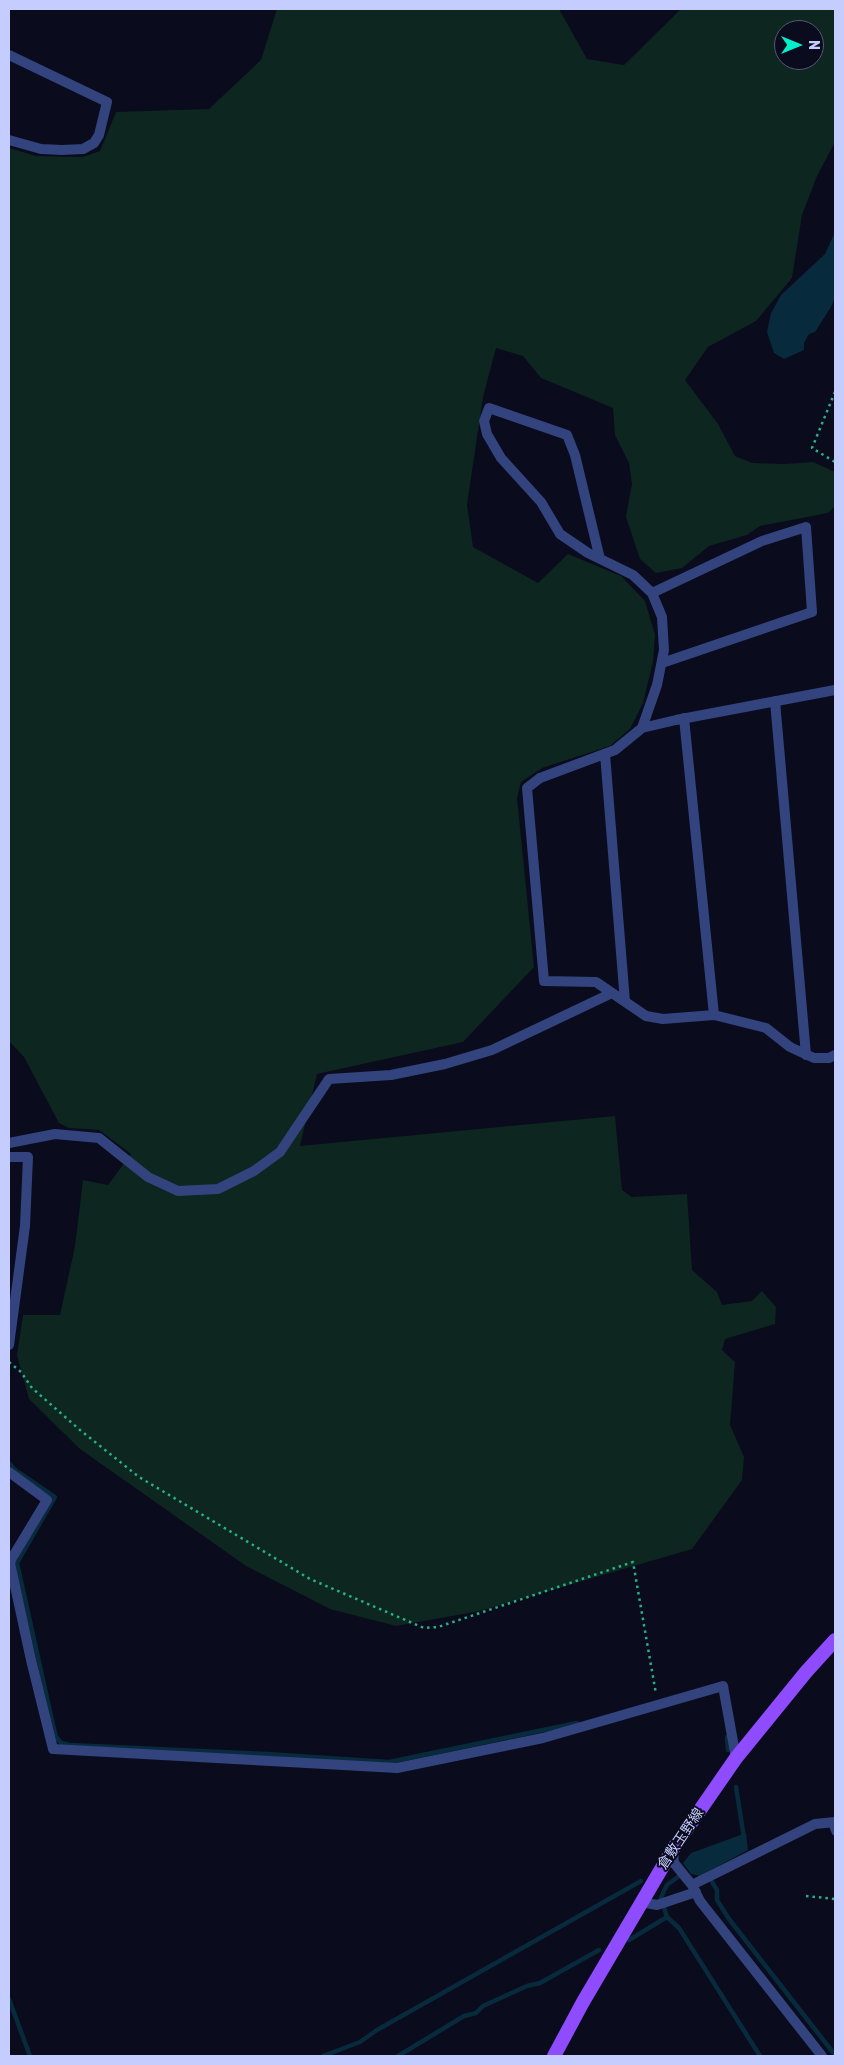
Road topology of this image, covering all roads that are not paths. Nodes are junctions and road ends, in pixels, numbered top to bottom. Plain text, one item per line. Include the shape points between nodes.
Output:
1 (9, 55) edge
2 (9, 140) edge
3 (600, 559) junction
4 (652, 593) junction
5 (662, 663) junction
6 (835, 690) edge
7 (775, 702) junction
8 (684, 718) junction
9 (642, 728) junction
10 (605, 754) junction
11 (612, 993) junction
12 (625, 1002) junction
13 (714, 1016) junction
14 (806, 1055) junction
15 (835, 1055) edge
16 (9, 1142) edge
17 (9, 1157) edge
18 (9, 1345) edge
19 (9, 1472) edge
20 (835, 1640) edge
21 (736, 1758) junction
22 (833, 1822) edge
23 (835, 1832) edge
24 (672, 1850) junction
25 (691, 1885) junction
26 (641, 1902) junction
27 (554, 2056) edge
28 (822, 2056) edge

1 - 2 street via 107,102 99,135 94,143 83,149 41,149
3 - 3 street via 560,534 541,502 501,458 487,434 484,421 489,408 567,435 575,455
3 - 4 street via 633,575
4 - 5 street via 662,618
4 - 5 street via 762,541 806,527 812,612
5 - 9 street
6 - 7 street
7 - 8 street
7 - 14 street
8 - 9 street
8 - 13 street
9 - 10 street
10 - 11 street via 540,778 527,788 544,981 596,982
10 - 12 street
11 - 12 street
11 - 16 street via 492,1050 446,1064 392,1075 329,1079 280,1152 254,1171 218,1188 178,1191 148,1177 99,1138 56,1134
12 - 13 street via 646,1016 663,1019
13 - 14 street via 766,1028
14 - 15 street via 829,1058
17 - 18 street via 28,1157 25,1226
19 - 21 street via 47,1500 10,1563 53,1749 397,1768 543,1738 723,1686
20 - 21 main road, 倉敷玉野線
21 - 24 main road, 倉敷玉野線
22 - 23 lane
22 - 25 street via 816,1824
24 - 25 street via 674,1863
24 - 26 main road, 倉敷玉野線
25 - 26 street via 663,1903
25 - 28 street via 700,1901
26 - 27 main road, 倉敷玉野線

